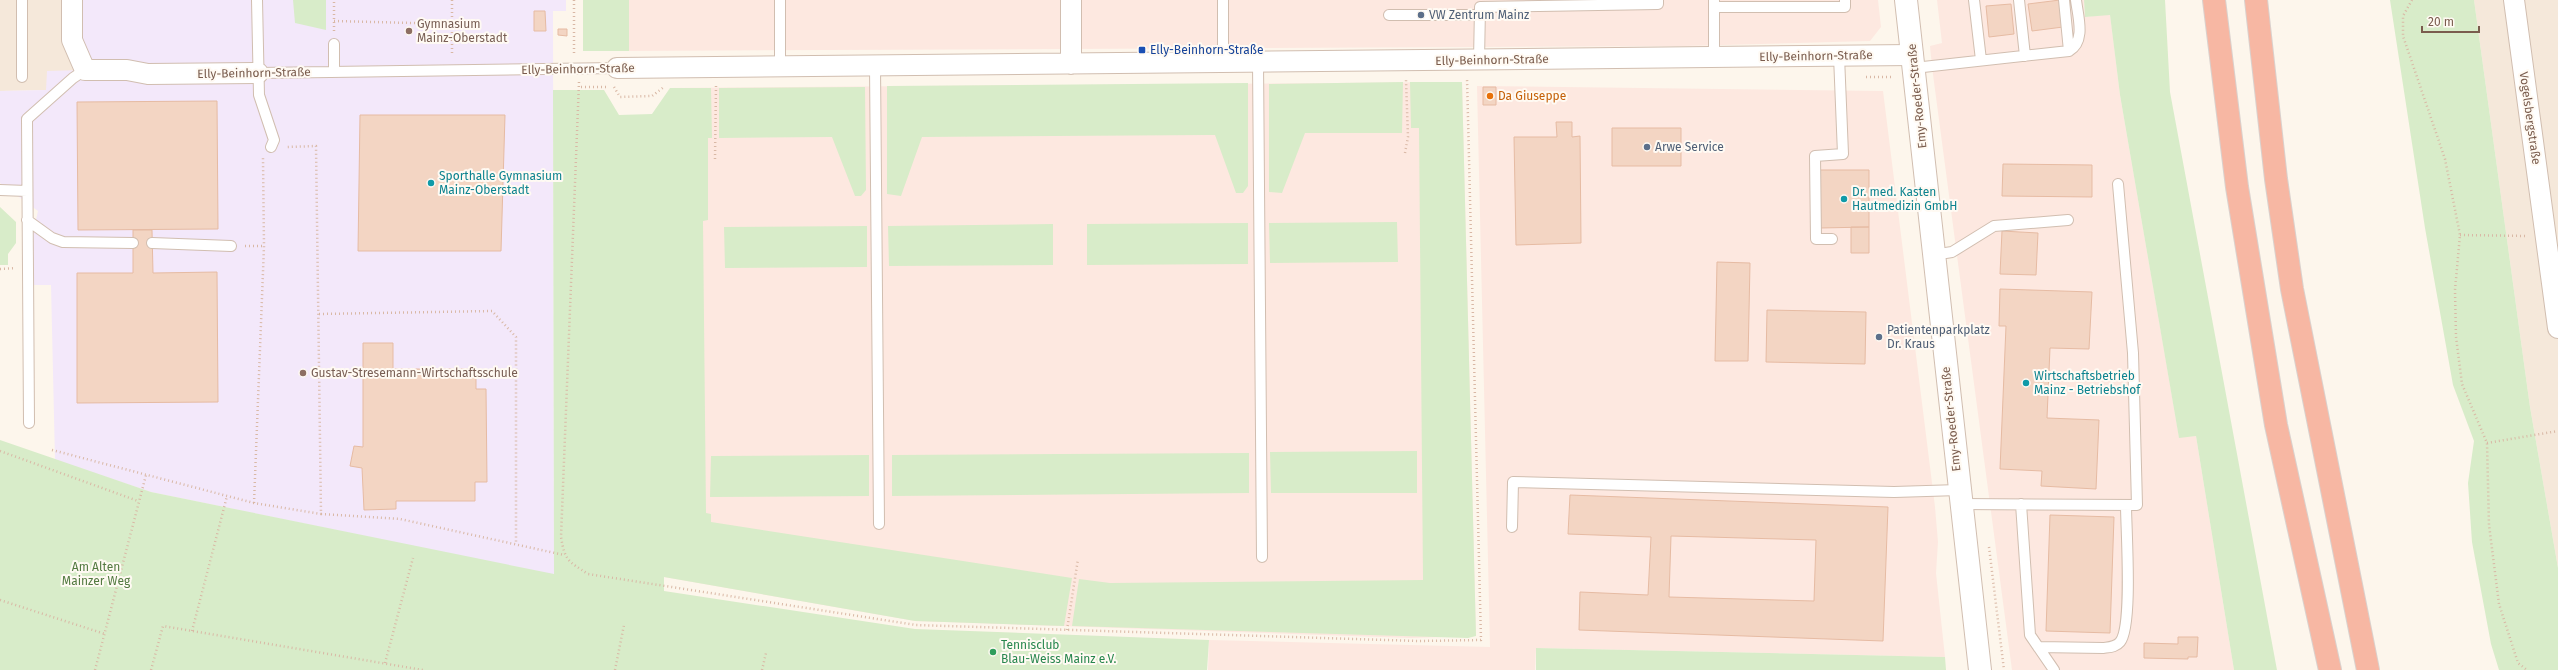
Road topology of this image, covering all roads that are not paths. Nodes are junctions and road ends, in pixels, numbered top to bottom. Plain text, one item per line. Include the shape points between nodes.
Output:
1 (22, 0) edge
2 (72, 0) edge
3 (257, 0) edge
4 (780, 0) edge
5 (1071, 0) edge
6 (1223, 0) edge
7 (1658, 0) edge
8 (1845, 0) edge
9 (1906, 0) edge
10 (1974, 0) edge
11 (2019, 0) edge
12 (2064, 0) edge
13 (2076, 0) edge
14 (2214, 0) edge
15 (2256, 0) edge
16 (2514, 0) edge
17 (1714, 3) edge
18 (1480, 7) edge
19 (1389, 15) dead end
20 (334, 44) road end
21 (2069, 51) junction
22 (1839, 56) junction
23 (2025, 56) junction
24 (1714, 58) junction
25 (1473, 60) junction
26 (1981, 60) junction
27 (1222, 62) junction
28 (1258, 62) junction
29 (1913, 62) junction
30 (1071, 64) junction
31 (875, 66) junction
32 (780, 67) junction
33 (617, 68) joint
34 (85, 70) junction
35 (334, 72) junction
36 (258, 73) junction
37 (22, 77) dead end
38 (272, 143) road end
39 (2118, 184) dead end
40 (0, 190) edge
41 (27, 191) junction
42 (27, 220) junction
43 (2068, 220) dead end
44 (2552, 236) edge
45 (1832, 239) dead end
46 (133, 243) dead end
47 (152, 243) dead end
48 (231, 246) road end
49 (1934, 255) junction
50 (2558, 328) edge
51 (29, 423) dead end
52 (1959, 497) junction
53 (2022, 504) junction
54 (2126, 505) junction
55 (878, 524) dead end
56 (1512, 527) dead end
57 (1262, 557) dead end
58 (2038, 647) junction
59 (2327, 664) edge
60 (1980, 670) edge
61 (2054, 670) edge
62 (2368, 670) edge

1 - 37 lane
2 - 34 street via 72,40
3 - 36 lane
4 - 32 lane
5 - 30 street
6 - 27 lane
7 - 18 lane via 1658,4
8 - 17 lane via 1845,7
9 - 29 street, Emy-Roeder-Straße
10 - 26 lane
11 - 23 lane
12 - 21 lane
13 - 21 lane via 2080,36 2076,46
14 - 59 highway via 2237,187 2276,425
15 - 62 highway via 2276,179 2292,289
16 - 44 street, Vogelsbergstraße
17 - 24 lane
18 - 19 lane
18 - 25 lane
20 - 35 lane
21 - 23 lane
22 - 24 street, Elly-Beinhorn-Straße
22 - 29 street, Elly-Beinhorn-Straße
22 - 45 lane via 1843,154 1815,156 1816,239
23 - 26 lane
24 - 25 street, Elly-Beinhorn-Straße
25 - 28 street, Elly-Beinhorn-Straße
26 - 29 lane
27 - 28 street, Elly-Beinhorn-Straße
27 - 30 street, Elly-Beinhorn-Straße
28 - 57 lane
29 - 49 street, Emy-Roeder-Straße
30 - 31 street, Elly-Beinhorn-Straße
31 - 32 street, Elly-Beinhorn-Straße
31 - 55 lane
32 - 33 street, Elly-Beinhorn-Straße
33 - 35 lane, Elly-Beinhorn-Straße
34 - 36 street, Elly-Beinhorn-Straße via 127,70 148,74
34 - 41 lane via 27,119
35 - 36 lane, Elly-Beinhorn-Straße
36 - 38 lane via 259,95
39 - 54 lane via 2133,353 2137,449 2137,505
40 - 41 lane
41 - 42 lane
42 - 46 lane via 52,238 63,242
42 - 51 lane
43 - 49 lane via 1994,226 1952,252
44 - 50 street, Vogelsbergstraße
47 - 48 lane
49 - 52 street, Emy-Roeder-Straße
52 - 53 lane
52 - 56 lane via 1887,492 1513,482
52 - 60 street, Emy-Roeder-Straße
53 - 54 lane
53 - 58 lane via 2030,635
54 - 58 lane via 2127,623 2120,642 2112,647 2103,648
58 - 61 lane

